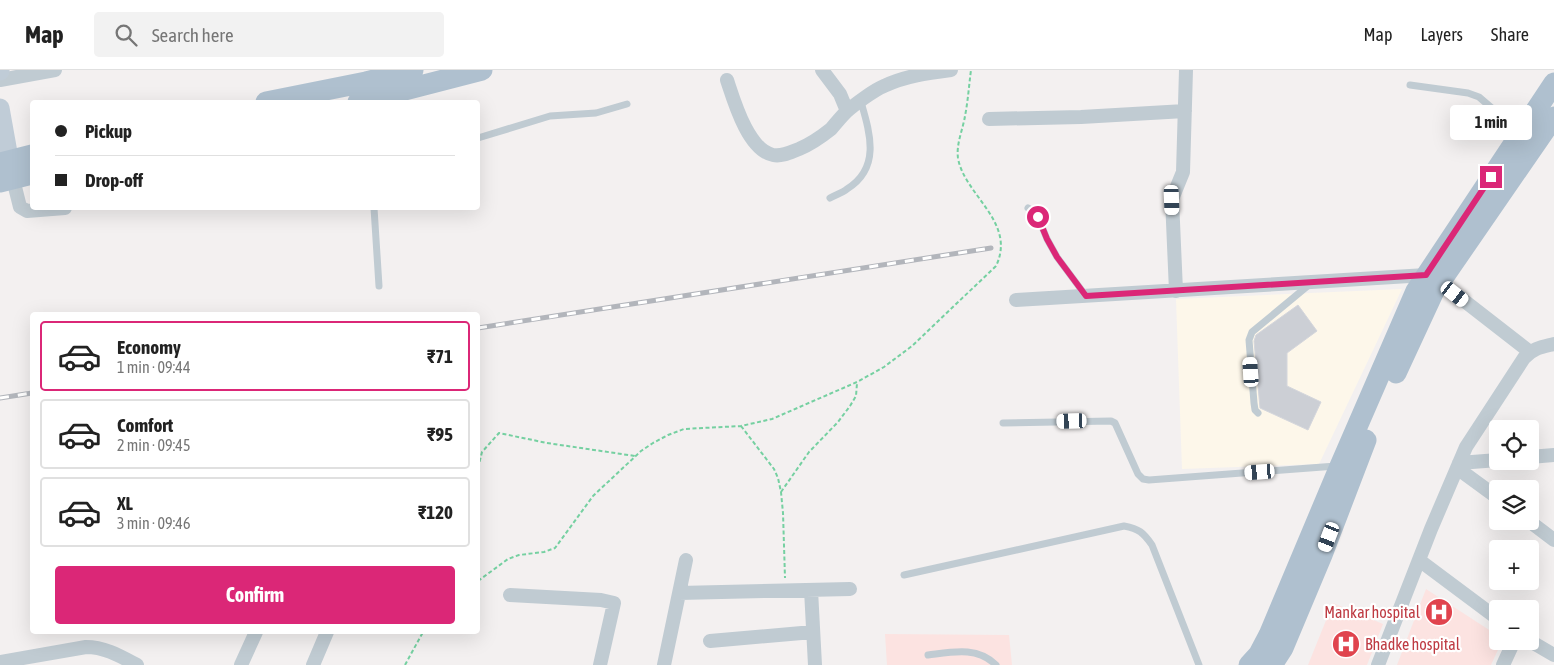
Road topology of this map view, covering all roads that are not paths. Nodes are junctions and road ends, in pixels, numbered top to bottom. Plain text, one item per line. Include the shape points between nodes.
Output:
1 (55, 70) edge
2 (413, 70) edge
3 (482, 70) edge
4 (822, 70) edge
5 (951, 70) edge
6 (1186, 70) edge
7 (910, 73) edge
8 (0, 80) edge
9 (727, 80) dead end
10 (1554, 83) edge
11 (1410, 85) dead end
12 (365, 97) edge
13 (306, 100) edge
14 (861, 102) junction
15 (627, 104) dead end
16 (0, 108) edge
17 (848, 111) junction
18 (1185, 111) junction
19 (989, 119) dead end
20 (1552, 123) edge
21 (1524, 128) junction
22 (480, 137) edge
23 (30, 157) edge
24 (11, 172) edge
25 (830, 198) dead end
26 (1028, 208) dead end
27 (40, 210) edge
28 (374, 210) edge
29 (1433, 278) junction
30 (1312, 282) junction
31 (379, 286) dead end
32 (1176, 291) junction
33 (1086, 296) junction
34 (1016, 300) dead end
35 (1554, 344) edge
36 (1530, 352) junction
37 (1258, 413) dead end
38 (1003, 423) dead end
39 (1554, 456) edge
40 (1539, 457) edge
41 (1489, 461) edge
42 (1458, 465) junction
43 (1348, 466) junction
44 (1489, 491) edge
45 (1539, 529) edge
46 (1554, 540) edge
47 (686, 560) dead end
48 (1419, 560) junction
49 (904, 575) dead end
50 (850, 589) dead end
51 (811, 590) junction
52 (679, 593) junction
53 (510, 595) dead end
54 (1489, 612) edge
55 (813, 632) junction
56 (255, 634) edge
57 (326, 634) edge
58 (710, 641) dead end
59 (1539, 646) edge
60 (1510, 650) edge
61 (928, 655) dead end
62 (1554, 655) edge
63 (0, 662) edge
64 (137, 665) edge
65 (241, 665) edge
66 (313, 665) edge
67 (600, 665) edge
68 (664, 665) edge
69 (815, 665) edge
70 (996, 665) edge
71 (1199, 665) edge
72 (1249, 665) edge
73 (1272, 665) edge
74 (1378, 665) edge
75 (1503, 665) edge

1 - 8 street
2 - 12 main road
3 - 12 main road
4 - 17 street
5 - 7 street
6 - 18 street
7 - 14 street via 883,86
9 - 17 street via 746,129 757,144 773,155 782,155 812,143
10 - 21 main road
11 - 21 lane via 1479,97 1501,116
12 - 13 main road
14 - 17 street
14 - 25 lane via 870,133 868,164 860,179
15 - 22 lane via 596,113 550,116
16 - 24 main road
18 - 19 street
18 - 32 street via 1183,172 1172,200
20 - 21 main road
20 - 29 main road
21 - 29 main road
23 - 24 main road
24 - 27 street via 20,207 27,211
26 - 33 lane via 1038,217 1057,257
28 - 31 lane
29 - 30 street
29 - 36 street
29 - 43 main road via 1416,291
30 - 32 street
30 - 37 lane via 1250,336 1254,403
32 - 33 street
33 - 34 street
35 - 36 street
36 - 42 street via 1466,447
38 - 43 lane via 1111,420 1138,474 1149,480
39 - 40 street
41 - 42 street
42 - 44 street
42 - 48 street
43 - 72 main road via 1269,635
43 - 73 main road via 1322,555 1283,648
45 - 46 street
47 - 52 street
48 - 54 street
48 - 74 street
49 - 71 lane via 1124,526 1135,528 1152,545
50 - 51 street
51 - 52 street
51 - 55 street
52 - 68 street
53 - 67 street via 614,603
55 - 58 street
55 - 69 street
56 - 65 street
57 - 66 street
59 - 62 street
60 - 75 street
61 - 70 lane via 977,652
63 - 64 street via 86,647 106,649

